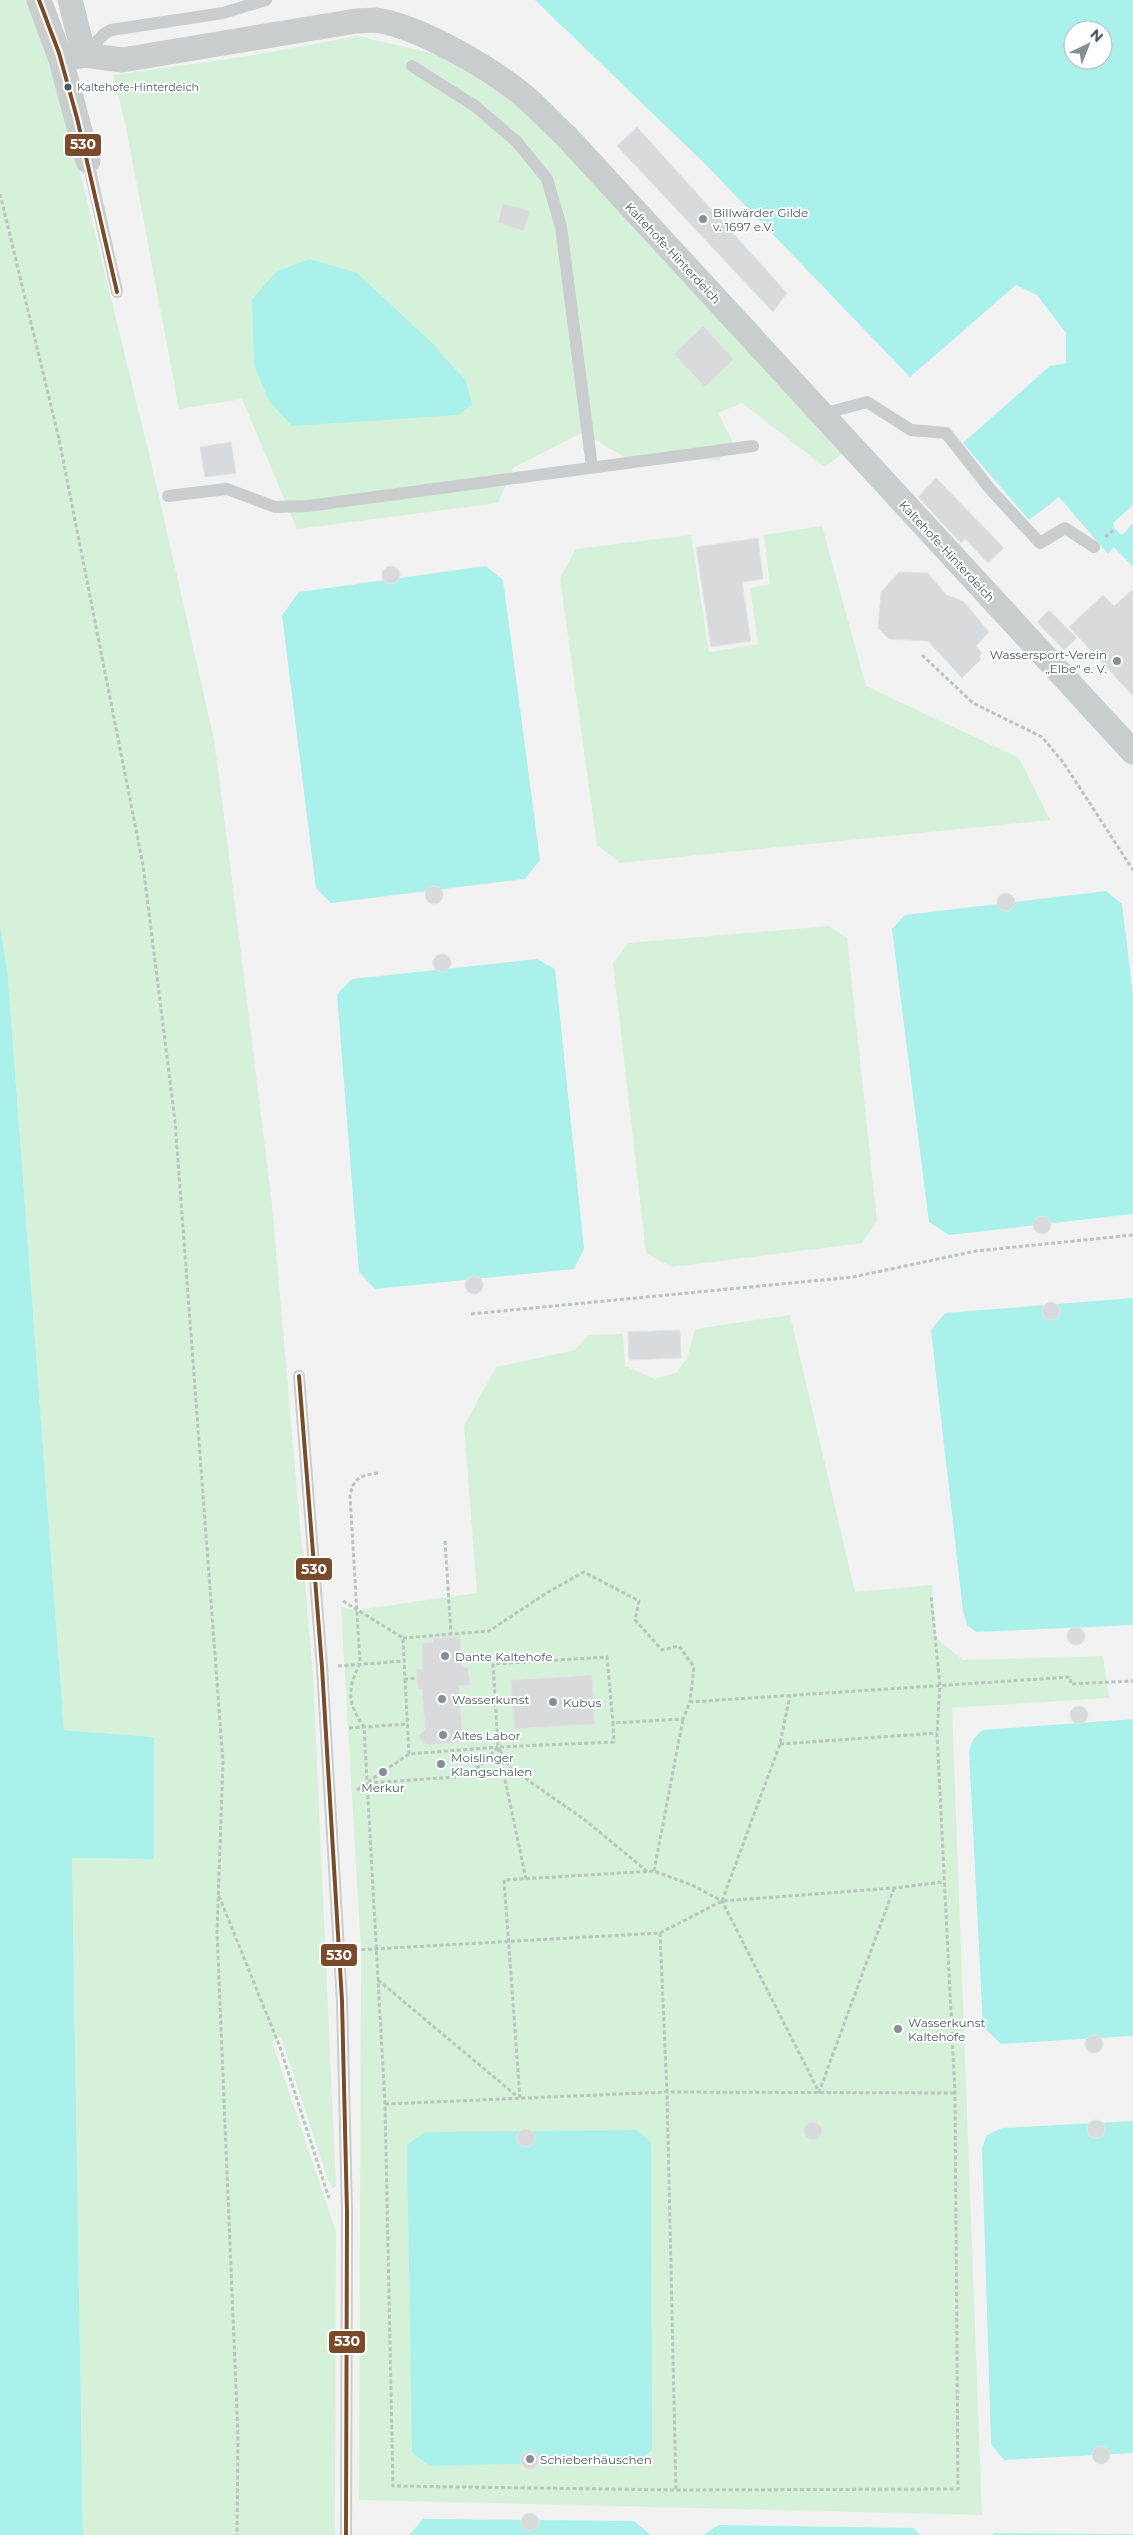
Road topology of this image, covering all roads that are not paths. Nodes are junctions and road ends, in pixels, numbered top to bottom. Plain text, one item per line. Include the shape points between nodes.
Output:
1 (38, 0) edge
2 (70, 0) edge
3 (266, 0) edge
4 (72, 58) junction
5 (412, 66) dead end
6 (88, 161) joint
7 (117, 292) dead end
8 (822, 414) junction
9 (753, 446) dead end
10 (592, 468) junction
11 (168, 496) dead end
12 (1094, 547) dead end
13 (1133, 752) edge
14 (299, 1376) dead end
15 (346, 2535) edge

1 - 4 street
2 - 4 street
3 - 4 lane via 223,13 111,30
4 - 6 street
4 - 8 street, Kaltehofe-Hinterdeich via 122,60 365,20 393,25 440,43 507,83 530,101
5 - 10 lane via 475,106 517,142 547,179 561,226
6 - 7 lane
8 - 12 lane via 867,402 910,430 946,433 990,490 1040,543 1065,528
8 - 13 street, Kaltehofe-Hinterdeich
9 - 10 lane
10 - 11 lane via 308,506 275,507 227,489
14 - 15 lane via 322,1667 342,2001 347,2212

